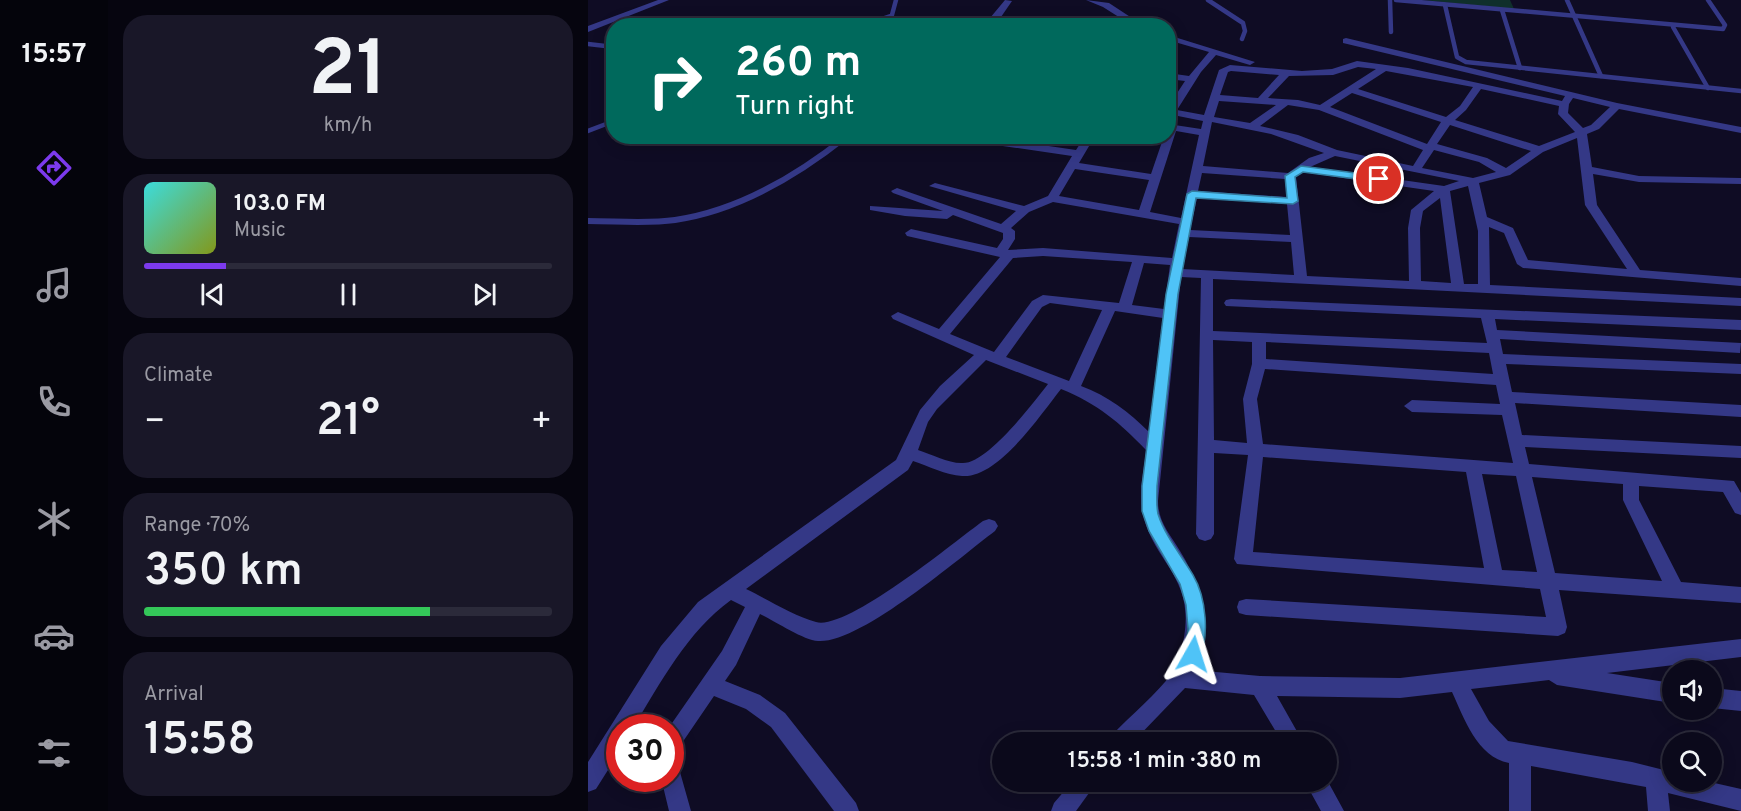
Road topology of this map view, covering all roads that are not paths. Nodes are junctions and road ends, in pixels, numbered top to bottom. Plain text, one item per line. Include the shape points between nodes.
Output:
1 (665, 0) edge
2 (896, 0) edge
3 (1090, 0) edge
4 (1208, 0) edge
5 (1390, 0) edge
6 (1396, 0) edge
7 (1567, 0) edge
8 (1708, 0) edge
9 (1008, 1) edge
10 (1445, 4) junction
11 (1502, 10) junction
12 (891, 16) joint
13 (1575, 17) junction
14 (619, 18) edge
15 (885, 18) edge
16 (996, 18) edge
17 (1126, 18) edge
18 (606, 23) edge
19 (1673, 27) junction
20 (588, 30) edge
21 (1392, 32) dead end
22 (1242, 39) dead end
23 (1176, 40) edge
24 (1347, 41) dead end
25 (588, 44) edge
26 (606, 46) edge
27 (1214, 52) junction
28 (1520, 68) junction
29 (1383, 69) junction
30 (1286, 74) junction
31 (1302, 74) junction
32 (1601, 76) junction
33 (1176, 77) edge
34 (1191, 79) junction
35 (1479, 85) junction
36 (1708, 88) junction
37 (1352, 90) junction
38 (1741, 91) edge
39 (1215, 98) junction
40 (1567, 99) junction
41 (1261, 100) junction
42 (1176, 102) edge
43 (1286, 102) junction
44 (1617, 106) junction
45 (1322, 108) junction
46 (1176, 112) edge
47 (1208, 119) junction
48 (1447, 121) junction
49 (606, 124) edge
50 (1253, 126) junction
51 (1176, 128) edge
52 (1741, 130) edge
53 (588, 131) edge
54 (1205, 133) junction
55 (1582, 133) junction
56 (835, 144) edge
57 (1011, 144) edge
58 (1086, 144) edge
59 (1165, 144) edge
60 (1431, 147) junction
61 (1539, 150) junction
62 (1335, 153) junction
63 (1080, 154) junction
64 (1073, 165) junction
65 (1197, 169) junction
66 (1301, 169) junction
67 (1416, 170) junction
68 (1588, 170) junction
69 (1506, 173) junction
70 (1290, 176) junction
71 (1156, 178) junction
72 (1473, 181) junction
73 (1740, 183) edge
74 (935, 186) dead end
75 (1444, 189) junction
76 (897, 191) dead end
77 (1192, 194) junction
78 (1052, 198) junction
79 (1293, 201) junction
80 (874, 207) dead end
81 (1025, 210) junction
82 (1143, 215) junction
83 (968, 216) junction
84 (1483, 220) junction
85 (588, 221) edge
86 (1003, 228) junction
87 (1184, 228) junction
88 (911, 233) dead end
89 (1297, 239) junction
90 (1005, 253) junction
91 (1139, 260) junction
92 (1176, 268) junction
93 (1635, 272) junction
94 (1208, 275) junction
95 (1300, 280) junction
96 (1741, 282) edge
97 (1415, 285) junction
98 (1458, 287) junction
99 (1484, 289) junction
100 (1741, 302) edge
101 (1231, 303) dead end
102 (1117, 308) junction
103 (1169, 314) junction
104 (1487, 314) junction
105 (898, 316) dead end
106 (1734, 325) edge
107 (1207, 335) junction
108 (941, 336) junction
109 (1259, 338) junction
110 (1495, 347) junction
111 (1740, 350) edge
112 (991, 356) junction
113 (1259, 364) junction
114 (1741, 369) edge
115 (1502, 380) junction
116 (1066, 384) junction
117 (1507, 403) junction
118 (1412, 406) dead end
119 (1741, 411) edge
120 (1516, 441) junction
121 (1206, 446) junction
122 (1154, 448) junction
123 (1256, 452) junction
124 (1741, 452) edge
125 (911, 454) junction
126 (1473, 467) junction
127 (1523, 471) junction
128 (1631, 478) junction
129 (1734, 486) edge
130 (1741, 508) edge
131 (988, 526) dead end
132 (1205, 534) dead end
133 (1495, 578) junction
134 (1548, 582) junction
135 (729, 590) junction
136 (1676, 591) junction
137 (1741, 595) edge
138 (756, 603) junction
139 (1246, 607) dead end
140 (1741, 648) edge
141 (1538, 672) junction
142 (1181, 678) junction
143 (1458, 681) junction
144 (711, 685) junction
145 (1260, 686) junction
146 (1662, 691) edge
147 (1722, 699) edge
148 (1741, 701) edge
149 (629, 714) edge
150 (684, 723) edge
151 (1129, 732) edge
152 (1287, 732) edge
153 (606, 752) edge
154 (1520, 755) junction
155 (1656, 779) junction
156 (588, 781) edge
157 (675, 792) edge
158 (1078, 792) edge
159 (1322, 792) edge
160 (1741, 800) edge
161 (680, 811) edge
162 (848, 811) edge
163 (1062, 811) edge
164 (1334, 811) edge
165 (1520, 811) edge
166 (1659, 811) edge

1 - 14 street
2 - 12 lane
3 - 17 street
4 - 22 lane via 1243,23
5 - 21 lane
6 - 10 lane
7 - 13 lane
8 - 19 lane via 1725,25 1723,29
9 - 16 street
10 - 11 lane
10 - 28 lane via 1461,61
11 - 13 lane
11 - 28 lane
12 - 15 lane
13 - 19 lane
13 - 32 lane
18 - 20 street
19 - 36 lane
23 - 27 street
24 - 40 street
25 - 26 lane
27 - 31 street
27 - 34 street
28 - 32 lane
29 - 31 street via 1353,64 1333,72
29 - 35 street
29 - 37 street
30 - 31 street
30 - 39 street via 1226,68
30 - 41 street
32 - 36 lane
33 - 34 street
34 - 42 street
35 - 40 street
35 - 48 street via 1463,108
36 - 38 lane
37 - 45 street
37 - 48 street
39 - 41 street
39 - 47 street
40 - 44 street
40 - 55 street via 1563,114
41 - 43 street
43 - 45 street
43 - 50 street
44 - 52 street
44 - 55 street via 1603,122
45 - 60 street
46 - 47 street
47 - 50 street
47 - 54 street
48 - 60 street
48 - 61 street
49 - 53 lane
50 - 62 street
51 - 54 street
54 - 65 street
55 - 61 street
55 - 68 street
56 - 85 lane via 788,177 700,213 656,221
57 - 63 street
58 - 63 street
59 - 71 street
60 - 67 street
60 - 69 street via 1483,160
61 - 69 street
62 - 66 street via 1323,155
62 - 67 street
63 - 64 street
64 - 71 street
64 - 78 street
65 - 70 street
65 - 77 street
66 - 70 street
66 - 75 street
67 - 72 street
68 - 73 street via 1639,179
68 - 93 street via 1591,205
69 - 72 street
70 - 79 street
71 - 82 street
72 - 75 street
72 - 84 street
74 - 81 street
75 - 97 street via 1425,202 1414,216
75 - 98 street
76 - 83 street
77 - 79 street
77 - 87 street
78 - 81 street
78 - 82 street
79 - 89 street
80 - 83 street via 905,213
81 - 86 street
82 - 87 street
83 - 86 street
84 - 93 street via 1509,231 1523,264
84 - 99 street
86 - 90 street via 1011,234
87 - 89 street
87 - 92 street
88 - 90 street
89 - 95 street
90 - 91 street
90 - 108 street
91 - 92 street
91 - 102 street
92 - 94 street
92 - 103 street
93 - 96 street
94 - 95 street
94 - 107 street
95 - 97 street
97 - 98 street
98 - 99 street
99 - 100 street
101 - 104 street
102 - 103 street
102 - 112 street via 1048,298 1037,304
102 - 116 street
103 - 122 street
104 - 106 street
104 - 110 street
105 - 108 street
106 - 111 street
107 - 109 street
107 - 121 street
108 - 112 street
109 - 110 street
109 - 113 street
110 - 111 street
110 - 114 street
110 - 115 street
112 - 116 street
112 - 125 street via 925,414
113 - 115 street
113 - 123 street via 1250,399
115 - 117 street
116 - 122 street via 1109,406
116 - 125 street via 997,452 972,469 963,470
117 - 118 street
117 - 119 street
117 - 120 street
120 - 124 street
120 - 127 street
121 - 123 street
121 - 132 street
122 - 142 street via 1150,511 1157,531 1188,582 1194,605 1193,654
123 - 126 street
123 - 133 street via 1243,559
125 - 135 street via 887,478
126 - 127 street
126 - 133 street
127 - 128 street
127 - 134 street
128 - 129 street
128 - 136 street via 1631,500
129 - 130 street
131 - 138 street via 871,613 839,630 817,632
133 - 134 street
134 - 136 street
134 - 139 street via 1558,627
135 - 138 street
135 - 149 street via 705,608 668,653
136 - 137 street
138 - 144 street
140 - 141 street
141 - 143 street
141 - 146 street
142 - 145 street
142 - 151 street
143 - 145 street via 1400,688
143 - 154 street via 1490,742 1503,751
144 - 150 street
144 - 162 street via 753,702 778,720
145 - 152 street
147 - 148 street
153 - 156 street
154 - 155 street
154 - 165 street
155 - 160 street
155 - 166 street
157 - 161 street
158 - 163 street
159 - 164 street

